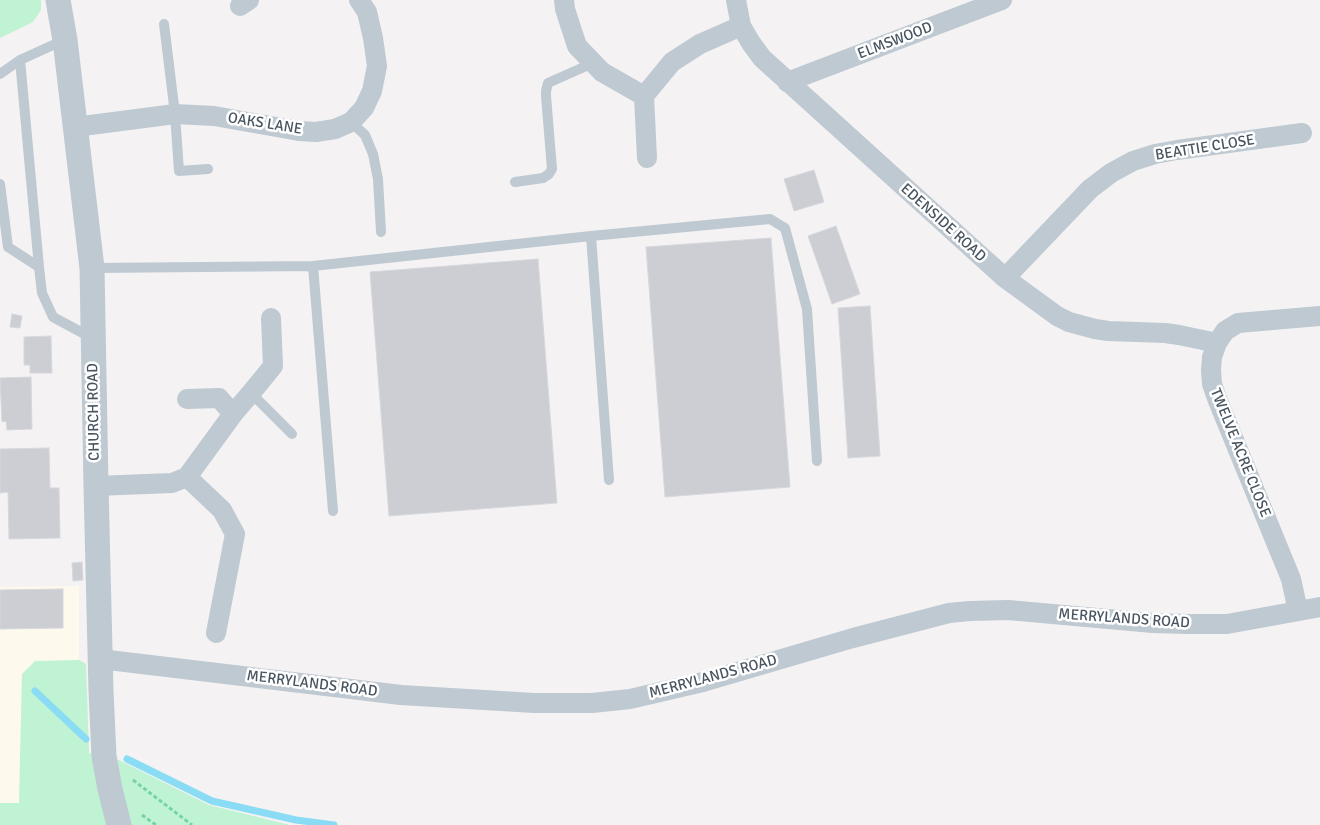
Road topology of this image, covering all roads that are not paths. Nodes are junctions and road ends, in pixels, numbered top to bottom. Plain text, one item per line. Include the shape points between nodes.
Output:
1 (58, 0) edge
2 (359, 0) edge
3 (564, 0) edge
4 (736, 0) edge
5 (1002, 0) edge
6 (164, 24) dead end
7 (741, 26) junction
8 (65, 40) junction
9 (20, 60) junction
10 (593, 63) junction
11 (0, 74) edge
12 (788, 82) junction
13 (644, 96) junction
14 (175, 114) junction
15 (352, 122) junction
16 (75, 127) junction
17 (1302, 133) dead end
18 (647, 158) dead end
19 (208, 168) dead end
20 (515, 182) dead end
21 (0, 184) edge
22 (381, 232) dead end
23 (592, 236) junction
24 (313, 266) junction
25 (39, 267) junction
26 (92, 268) junction
27 (1005, 278) junction
28 (1320, 316) edge
29 (272, 318) dead end
30 (93, 339) junction
31 (1216, 343) junction
32 (252, 392) junction
33 (188, 399) dead end
34 (233, 414) junction
35 (292, 434) dead end
36 (817, 461) dead end
37 (186, 477) junction
38 (609, 480) dead end
39 (96, 486) junction
40 (333, 511) dead end
41 (1320, 607) edge
42 (1298, 610) junction
43 (216, 633) dead end
44 (100, 659) junction
45 (120, 825) edge

1 - 8 street, CHURCH ROAD
2 - 15 street via 367,12 377,66 372,91
3 - 10 street via 576,46
4 - 7 street, EDENSIDE ROAD
5 - 12 street, ELMSWOOD
6 - 14 lane
7 - 12 street, EDENSIDE ROAD via 762,58
7 - 13 street via 700,44 672,62
8 - 9 lane
8 - 16 street, CHURCH ROAD
9 - 11 lane
9 - 25 lane
10 - 13 street via 602,72
10 - 20 lane via 548,83 546,96 552,169 543,178
12 - 27 street, EDENSIDE ROAD
13 - 18 street
14 - 15 street, OAKS LANE via 214,116 316,132
14 - 16 street, OAKS LANE
14 - 19 lane via 180,171
15 - 22 lane via 365,135 373,154
16 - 26 street, CHURCH ROAD
17 - 27 street, BEATTIE CLOSE via 1155,154 1110,173 1090,189
21 - 25 lane via 8,247
23 - 24 lane
23 - 36 lane via 770,219 785,228 807,309
23 - 38 lane
24 - 26 lane
24 - 40 lane
25 - 30 lane via 42,293 53,317
26 - 30 street, CHURCH ROAD
27 - 31 street, EDENSIDE ROAD via 1069,322 1108,331 1179,334
28 - 31 street via 1238,324 1225,331
29 - 32 street via 273,366
30 - 39 street, CHURCH ROAD
31 - 42 street, TWELVE ACRE CLOSE via 1212,357 1212,384 1291,579
32 - 34 street
32 - 35 lane
33 - 34 street via 219,398
34 - 37 street
37 - 39 street via 172,483
37 - 43 street via 222,510 235,534
39 - 44 street, CHURCH ROAD
41 - 42 street, MERRYLANDS ROAD
42 - 44 street, MERRYLANDS ROAD via 1227,624 1153,623 1008,610 949,613 703,682 630,700 592,703 401,695
44 - 45 street, CHURCH ROAD via 104,756

